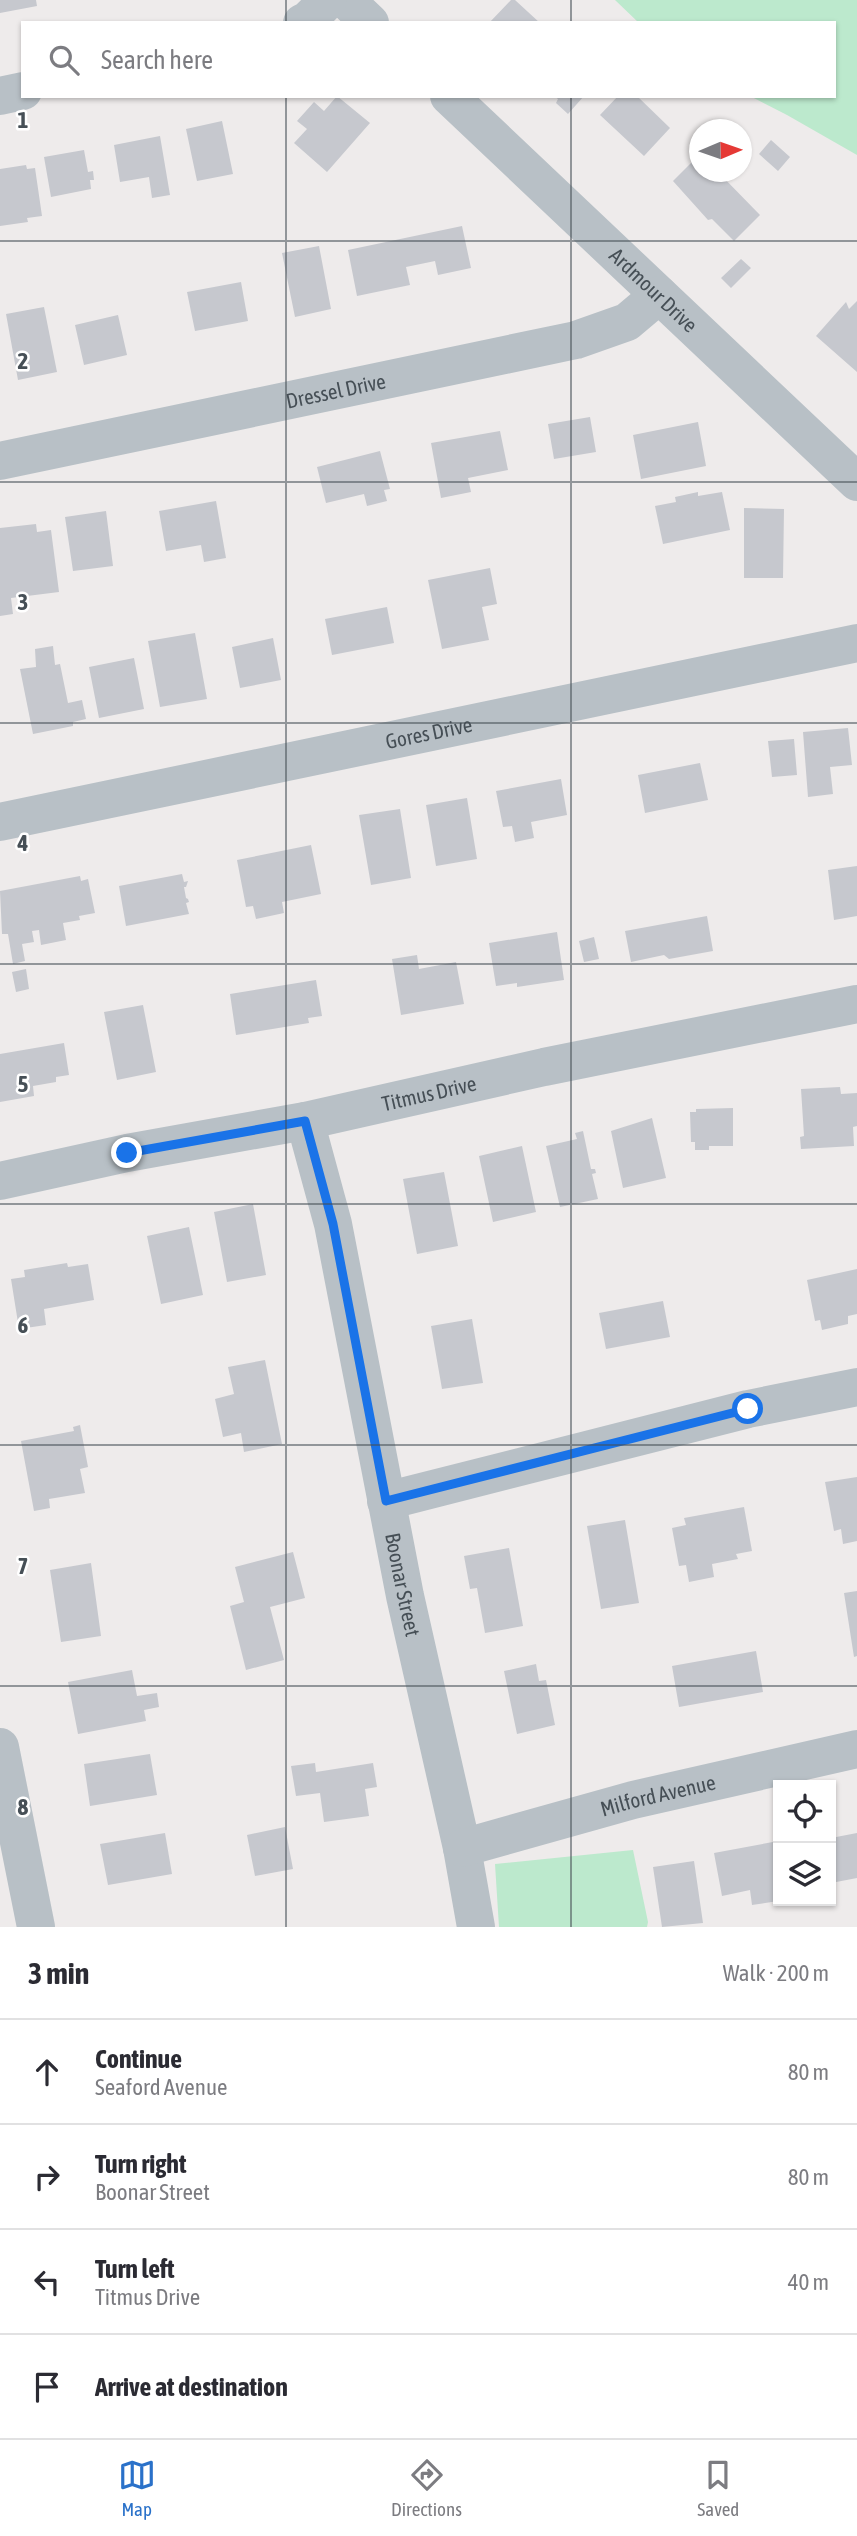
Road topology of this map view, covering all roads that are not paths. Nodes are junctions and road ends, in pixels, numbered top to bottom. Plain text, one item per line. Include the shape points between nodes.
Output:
1 (328, 0) edge
2 (345, 0) edge
3 (306, 21) edge
4 (368, 21) edge
5 (21, 91) edge
6 (0, 96) edge
7 (451, 98) edge
8 (659, 295) junction
9 (0, 461) edge
10 (857, 482) edge
11 (857, 643) edge
12 (0, 822) edge
13 (857, 1004) edge
14 (305, 1121) junction
15 (0, 1181) edge
16 (857, 1387) edge
17 (386, 1501) junction
18 (0, 1747) edge
19 (857, 1749) edge
20 (461, 1848) junction
21 (36, 1927) edge
22 (476, 1927) edge

1 - 3 street
2 - 4 street
5 - 6 street
7 - 8 street, Ardmour Drive
8 - 9 street, Dressel Drive via 627,322 576,341
8 - 10 street, Ardmour Drive
11 - 12 street, Gores Drive
13 - 14 street, Titmus Drive
14 - 15 street, Titmus Drive
14 - 17 street, Boonar Street via 333,1224
16 - 17 street via 748,1409
17 - 20 street, Boonar Street
18 - 21 street
19 - 20 street, Milford Avenue via 633,1800
20 - 22 street, Boonar Street

